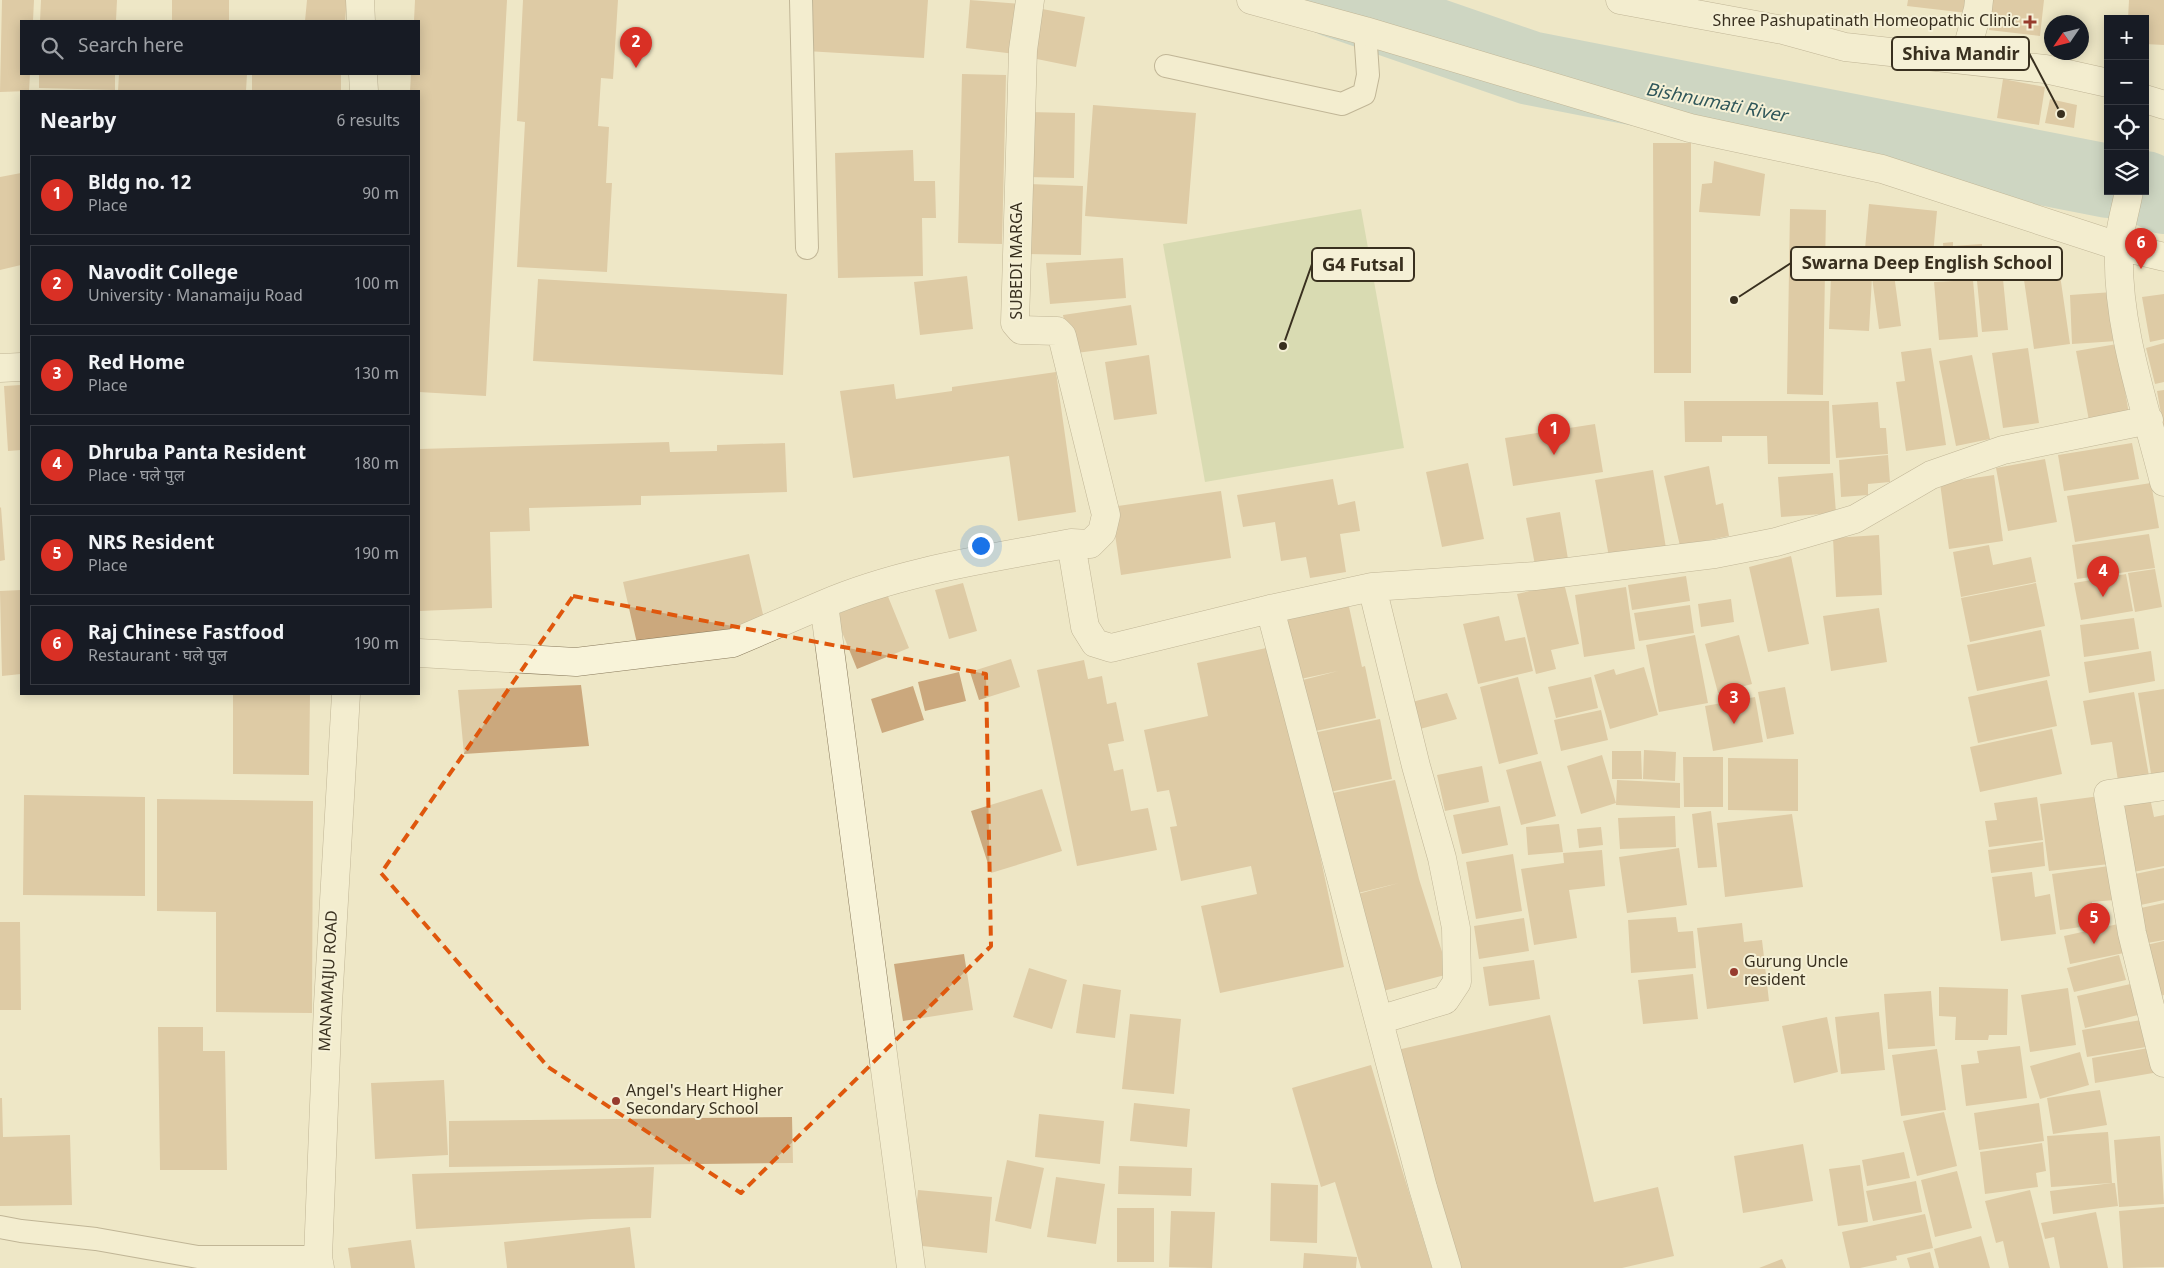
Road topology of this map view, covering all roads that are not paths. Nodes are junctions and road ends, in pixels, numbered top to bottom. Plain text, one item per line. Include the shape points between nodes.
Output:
1 (360, 0) edge
2 (802, 0) edge
3 (1030, 0) edge
4 (1251, 0) edge
5 (1620, 0) edge
6 (1979, 0) edge
7 (361, 20) edge
8 (1365, 31) junction
9 (1964, 60) junction
10 (1166, 66) dead end
11 (364, 75) edge
12 (2104, 82) edge
13 (364, 90) edge
14 (2128, 195) edge
15 (2118, 246) junction
16 (807, 248) dead end
17 (2164, 257) edge
18 (20, 367) edge
19 (0, 368) edge
20 (2149, 420) junction
21 (2164, 482) edge
22 (1071, 543) junction
23 (1372, 587) junction
24 (824, 604) junction
25 (1270, 609) junction
26 (420, 654) edge
27 (346, 695) edge
28 (2164, 786) edge
29 (1379, 1020) junction
30 (2164, 1063) edge
31 (0, 1227) edge
32 (319, 1263) edge
33 (912, 1268) edge
34 (1447, 1268) edge

1 - 7 street
2 - 16 lane
3 - 22 street, SUBEDI MARGA via 1023,50 1015,323 1021,330 1057,331 1062,336 1106,515 1102,532 1090,544
4 - 8 street
5 - 9 street via 1783,30 1845,47
6 - 9 street
8 - 10 lane via 1368,75 1364,94 1342,104
8 - 15 street via 1690,128 1882,169
9 - 12 street via 2045,69
11 - 13 street
14 - 15 street
15 - 17 street
15 - 20 street via 2128,343
18 - 19 street
20 - 21 street
20 - 23 street via 2003,450 1931,475 1855,519 1776,542 1715,554 1535,576
22 - 24 street, SUBEDI MARGA via 956,565 856,590
22 - 25 street via 1085,627 1095,643 1111,648
23 - 25 street
23 - 29 street via 1442,858 1456,928 1457,982 1445,1000
24 - 26 street, SUBEDI MARGA via 733,643 694,648 576,662
24 - 33 street
25 - 29 street
27 - 32 street, MANAMAIJU ROAD via 328,1004
28 - 30 street via 2108,794 2132,933
29 - 34 street
31 - 32 lane via 96,1239 198,1258

